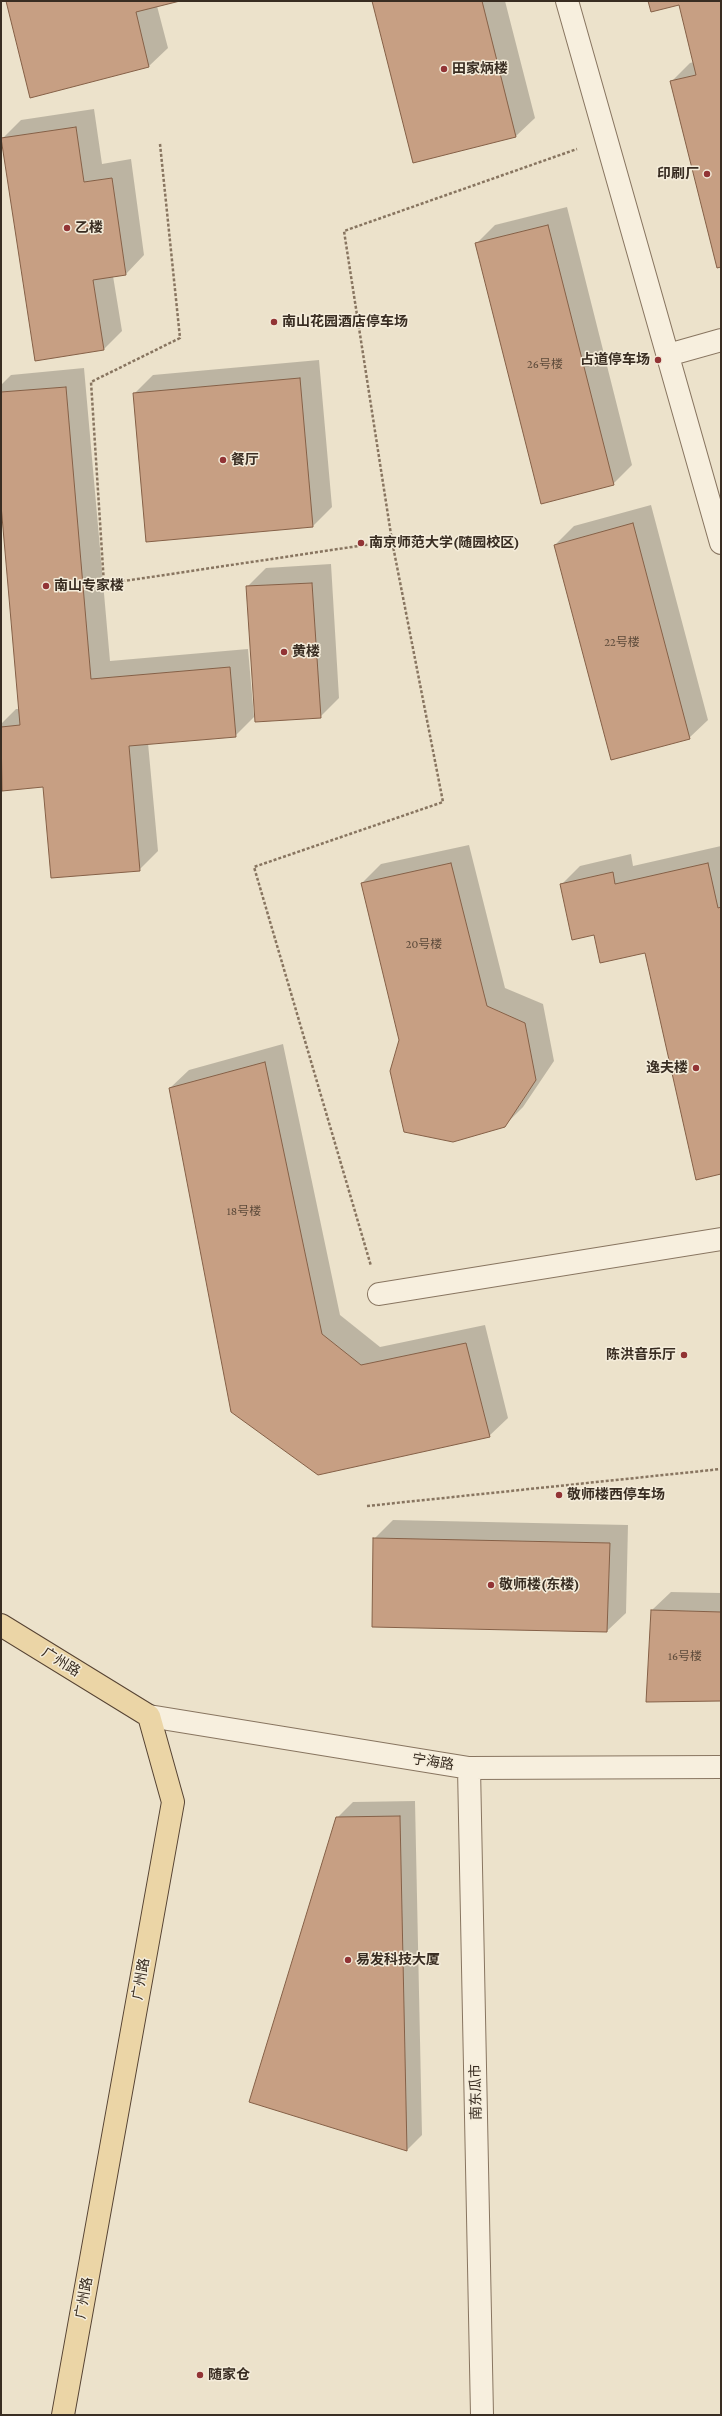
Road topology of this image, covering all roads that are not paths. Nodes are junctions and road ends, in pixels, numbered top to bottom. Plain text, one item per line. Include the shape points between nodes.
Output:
1 (567, 1) edge
2 (721, 340) edge
3 (668, 355) junction
4 (721, 543) edge
5 (721, 1240) edge
6 (379, 1294) road end
7 (1, 1626) edge
8 (149, 1716) junction
9 (721, 1767) edge
10 (469, 1768) junction
11 (63, 2415) edge
12 (482, 2415) edge

1 - 3 street
2 - 3 street
3 - 4 street
5 - 6 street
7 - 8 main road, 广州路
8 - 10 street, 宁海路
8 - 11 main road, 广州路 via 173,1802
9 - 10 street, 宁海路
10 - 12 street, 南东瓜市

